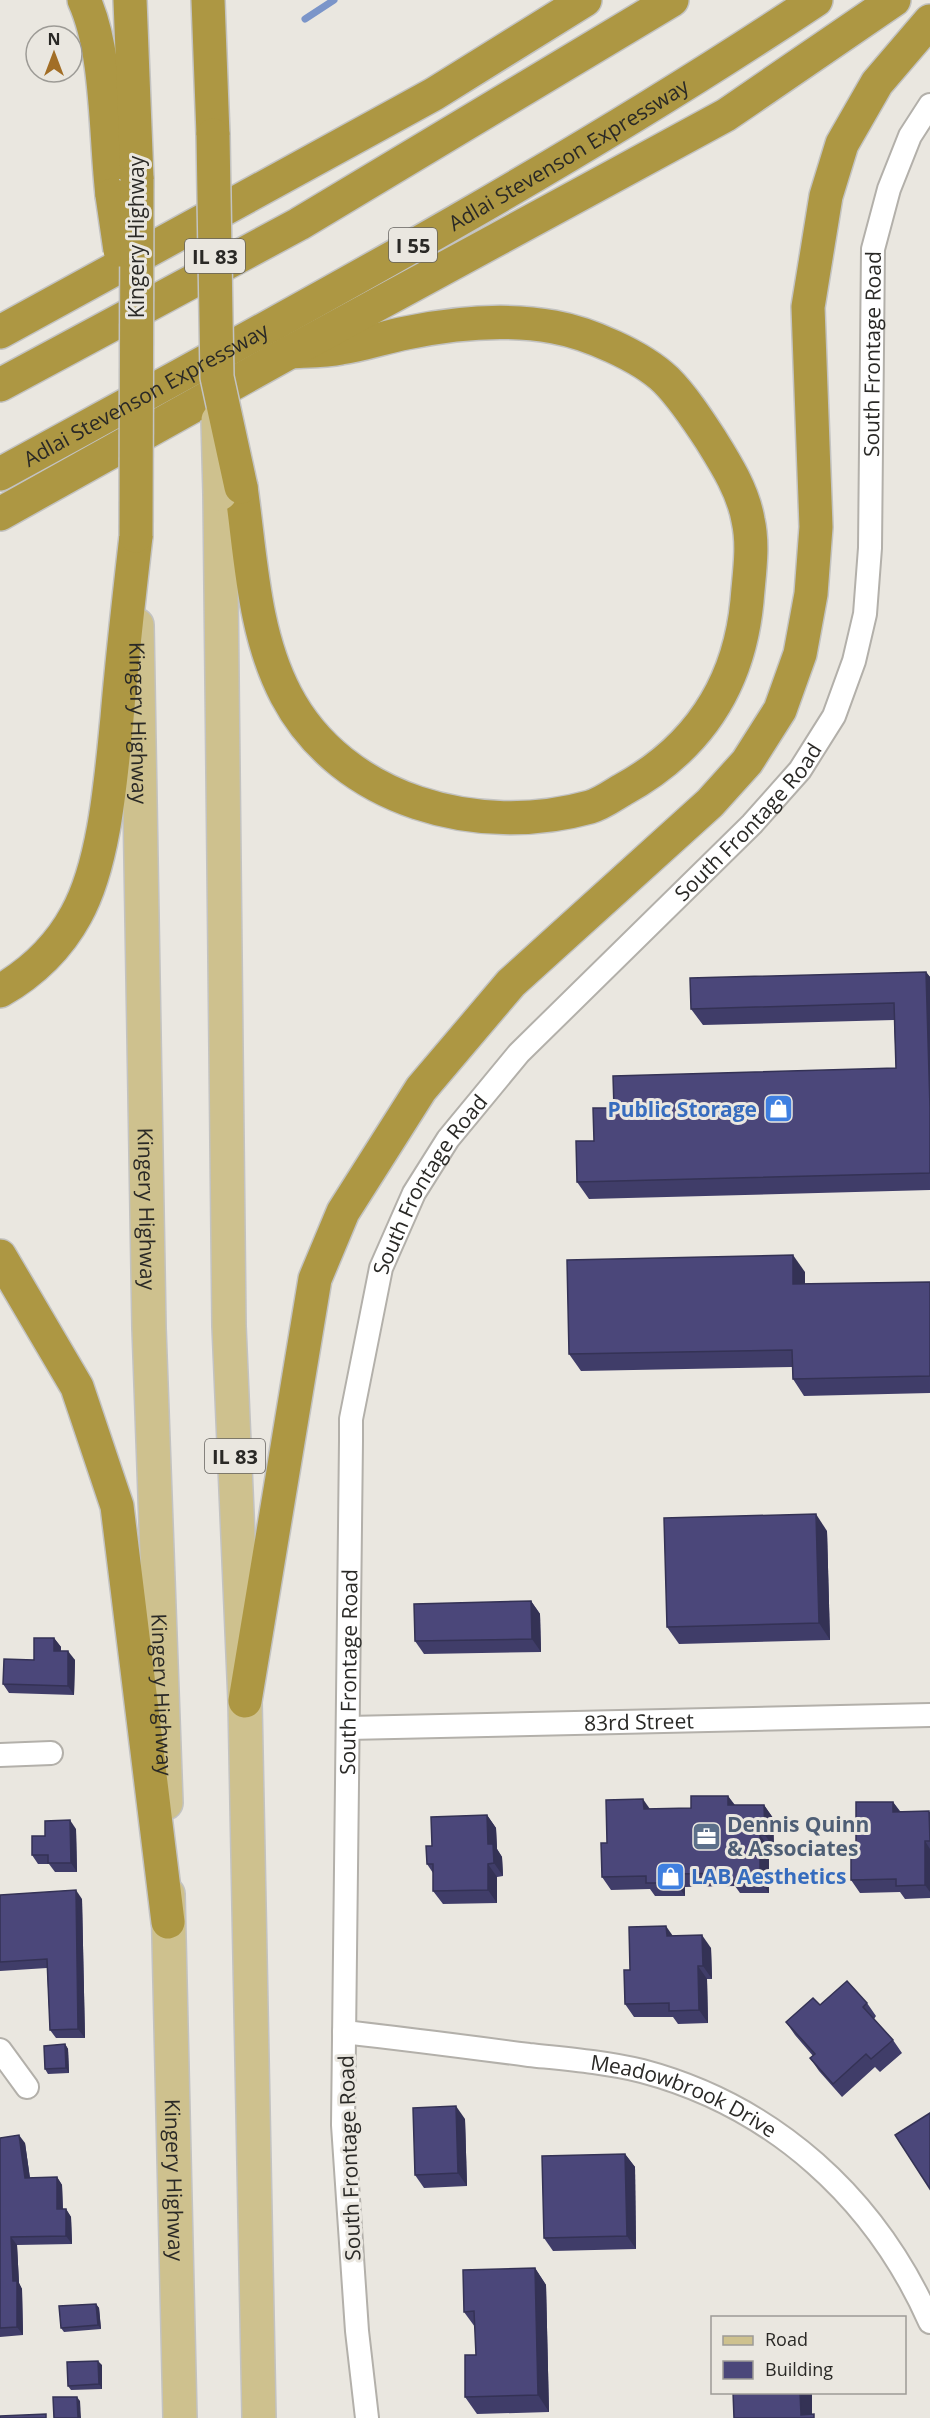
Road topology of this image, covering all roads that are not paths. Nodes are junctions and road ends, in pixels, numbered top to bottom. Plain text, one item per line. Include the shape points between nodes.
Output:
1 (84, 0) edge
2 (130, 0) edge
3 (208, 0) edge
4 (221, 0) edge
5 (562, 0) edge
6 (585, 0) edge
7 (672, 0) edge
8 (816, 0) edge
9 (894, 0) edge
10 (930, 21) edge
11 (210, 94) junction
12 (434, 94) junction
13 (930, 105) edge
14 (124, 187) junction
15 (66, 296) junction
16 (0, 317) edge
17 (0, 332) edge
18 (290, 352) junction
19 (0, 385) edge
20 (0, 474) edge
21 (230, 490) junction
22 (0, 514) edge
23 (136, 536) junction
24 (0, 991) edge
25 (0, 1256) edge
26 (245, 1701) junction
27 (930, 1715) edge
28 (348, 1728) junction
29 (51, 1753) dead end
30 (0, 1755) edge
31 (168, 1922) junction
32 (345, 2032) junction
33 (0, 2050) edge
34 (27, 2087) dead end
35 (930, 2322) edge
36 (180, 2418) edge
37 (260, 2418) edge
38 (367, 2418) edge

1 - 14 highway via 91,16
2 - 14 highway, Kingery Highway
3 - 11 highway, IL 83
4 - 11 highway
5 - 12 highway
6 - 12 highway
7 - 19 highway via 299,224
8 - 20 highway, Adlai Stevenson Expressway / I 55 via 703,76 353,280
9 - 18 highway via 726,115
10 - 26 highway via 877,82 842,144 826,196 808,307 816,527 811,594 800,654 780,710 747,762 710,803 511,983 421,1089 343,1212 315,1280
11 - 21 highway, IL 83, bridge via 218,377
12 - 15 highway
13 - 28 street, South Frontage Road via 910,136 889,189 873,249 870,548 865,614 854,661 834,716 800,770 752,824 519,1053 448,1139 414,1193 381,1268 351,1419
14 - 23 highway, Kingery Highway, bridge via 117,232 136,328
15 - 16 highway
15 - 17 highway
18 - 21 highway via 340,349 409,332 501,321 556,327 616,347 665,379 701,425 731,473 748,520 750,568 745,621 733,670 707,719 672,758 592,807 488,818 432,809 383,790 342,762 306,726 286,695 262,639
18 - 22 highway
21 - 26 main road, IL 83 via 229,1326
23 - 24 highway via 113,766 94,866 77,914 47,957 25,977
23 - 31 main road, Kingery Highway via 149,1328
25 - 31 highway via 77,1387 117,1506
26 - 37 main road, IL 83
27 - 28 street, 83rd Street
28 - 32 street, South Frontage Road
29 - 30 street
31 - 36 main road, Kingery Highway
32 - 35 street, Meadowbrook Drive via 613,2065 668,2079 711,2096 781,2136 843,2187 903,2267
32 - 38 street, South Frontage Road via 345,2148
33 - 34 street

